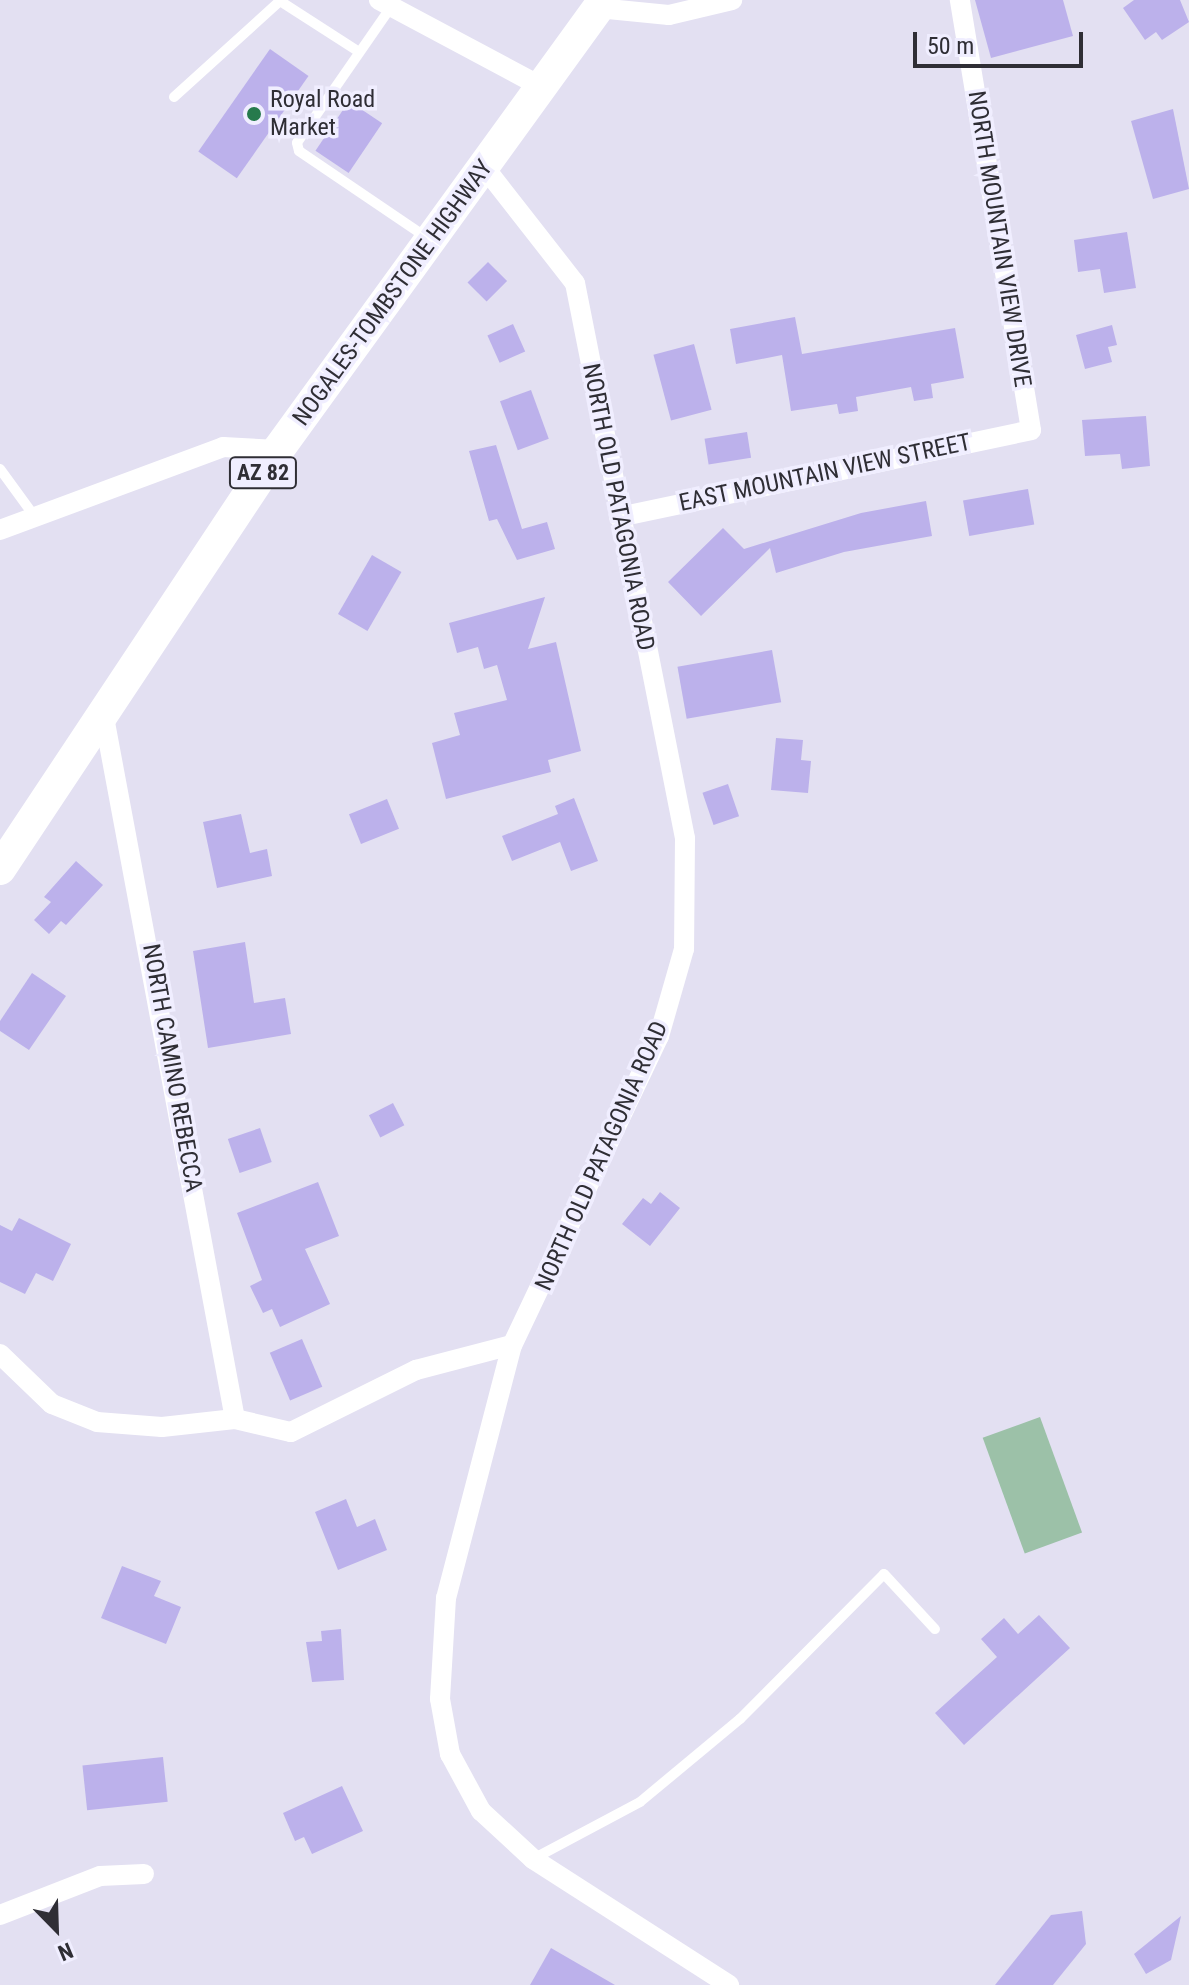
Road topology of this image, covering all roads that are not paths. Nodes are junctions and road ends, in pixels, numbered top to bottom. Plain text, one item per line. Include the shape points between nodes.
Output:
1 (280, 0) edge
2 (732, 0) edge
3 (960, 0) edge
4 (385, 3) edge
5 (601, 4) edge
6 (359, 52) junction
7 (542, 87) junction
8 (174, 97) dead end
9 (485, 168) junction
10 (431, 241) junction
11 (1031, 430) joint
12 (278, 450) junction
13 (0, 469) edge
14 (35, 517) junction
15 (619, 517) junction
16 (0, 530) edge
17 (104, 717) junction
18 (0, 869) edge
19 (512, 1345) junction
20 (0, 1354) edge
21 (8, 1373) edge
22 (235, 1419) junction
23 (935, 1629) dead end
24 (533, 1859) junction
25 (144, 1874) dead end
26 (0, 1915) edge
27 (729, 1985) edge

1 - 6 lane
1 - 8 lane
2 - 5 street via 669,15
3 - 11 street, NORTH MOUNTAIN VIEW DRIVE
4 - 6 lane
4 - 7 street
5 - 7 main road, NOGALES-TOMBSTONE HIGHWAY / AZ 82
6 - 10 lane via 297,143 299,151
7 - 9 main road, NOGALES-TOMBSTONE HIGHWAY / AZ 82
9 - 10 main road, NOGALES-TOMBSTONE HIGHWAY / AZ 82
9 - 15 street, NORTH OLD PATAGONIA ROAD via 575,283
10 - 12 main road, NOGALES-TOMBSTONE HIGHWAY / AZ 82
11 - 15 street, EAST MOUNTAIN VIEW STREET
12 - 14 street via 223,447
12 - 17 main road, NOGALES-TOMBSTONE HIGHWAY / AZ 82
13 - 14 lane
14 - 16 street
15 - 19 street, NORTH OLD PATAGONIA ROAD via 685,838 684,949 659,1036 541,1295
17 - 18 main road, NOGALES-TOMBSTONE HIGHWAY / AZ 82
17 - 22 street, NORTH CAMINO REBECCA
19 - 22 street via 416,1370 291,1432
19 - 24 street, NORTH OLD PATAGONIA ROAD via 446,1598 438,1652 444,1726 461,1784
20 - 21 street
21 - 22 street via 52,1404 97,1422 162,1427
23 - 24 lane via 884,1574 740,1719 640,1802
24 - 27 street, NORTH OLD PATAGONIA ROAD
25 - 26 street via 100,1876

